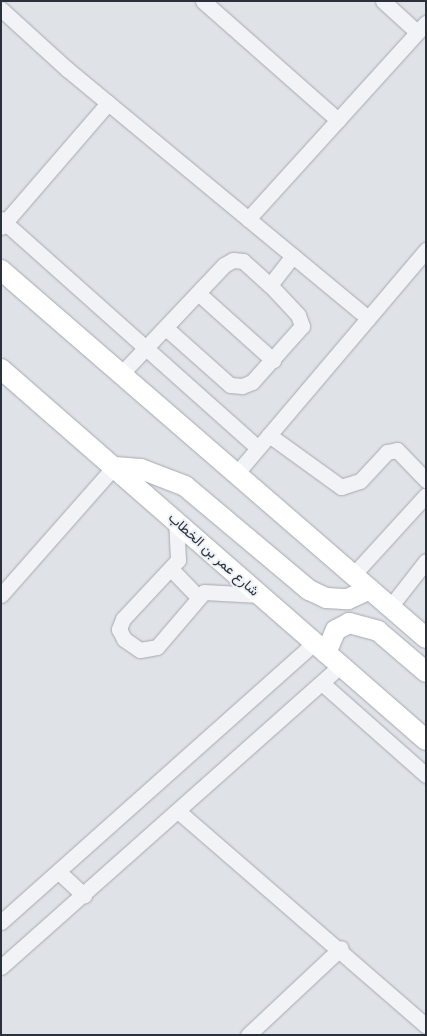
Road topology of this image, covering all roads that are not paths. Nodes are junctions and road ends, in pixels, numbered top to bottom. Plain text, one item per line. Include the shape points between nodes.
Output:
1 (203, 1) edge
2 (383, 1) edge
3 (1, 8) edge
4 (422, 28) edge
5 (108, 103) junction
6 (338, 120) junction
7 (248, 219) junction
8 (3, 223) edge
9 (426, 250) edge
10 (293, 256) junction
11 (1, 270) edge
12 (270, 284) junction
13 (198, 293) junction
14 (368, 318) junction
15 (166, 328) junction
16 (145, 350) junction
17 (273, 360) junction
18 (1, 369) edge
19 (121, 374) junction
20 (269, 434) junction
21 (258, 448) junction
22 (114, 467) junction
23 (236, 474) junction
24 (426, 480) edge
25 (426, 495) edge
26 (176, 520) junction
27 (426, 561) edge
28 (172, 570) junction
29 (354, 575) junction
30 (370, 589) junction
31 (1, 594) edge
32 (260, 595) junction
33 (197, 596) junction
34 (390, 607) junction
35 (426, 638) edge
36 (320, 648) junction
37 (341, 665) junction
38 (426, 672) edge
39 (322, 683) junction
40 (426, 740) edge
41 (426, 775) edge
42 (178, 811) junction
43 (60, 873) junction
44 (84, 895) junction
45 (1, 922) edge
46 (341, 948) junction
47 (1, 968) edge
48 (426, 1026) edge
49 (248, 1035) edge

1 - 6 street
2 - 4 street
3 - 5 street
4 - 6 street
5 - 7 street
5 - 8 street
6 - 7 street
7 - 10 street
8 - 16 street
9 - 14 street
10 - 12 street
10 - 14 street
11 - 19 main road
12 - 13 street via 243,261 233,260
12 - 17 street via 298,315 302,326
13 - 15 street
13 - 17 street
14 - 20 street
15 - 16 street
15 - 17 street via 230,384 252,382
16 - 19 street
16 - 21 street
18 - 22 main road, شارع عمر بن الخطاب
19 - 23 main road
20 - 21 street
20 - 24 street via 341,487 355,484 387,452 397,450
21 - 23 street
22 - 26 main road, شارع عمر بن الخطاب
22 - 30 main road via 141,469 185,486 309,590 326,598 348,599
22 - 31 street
23 - 29 main road
25 - 29 street
26 - 28 street via 181,550
26 - 32 main road, شارع عمر بن الخطاب
27 - 34 street
28 - 33 street
28 - 33 street via 122,619 119,629 124,639 140,650 157,647
29 - 30 main road
30 - 34 main road
32 - 33 street via 215,591
32 - 36 main road, شارع عمر بن الخطاب
34 - 35 main road
36 - 37 main road, شارع عمر بن الخطاب
36 - 38 main road via 336,630 349,623 378,631
36 - 43 street
37 - 39 street
37 - 40 main road, شارع عمر بن الخطاب
39 - 41 street
39 - 42 street
42 - 44 street
42 - 46 street
43 - 44 street
43 - 45 street
44 - 47 street
46 - 48 street
46 - 49 street

